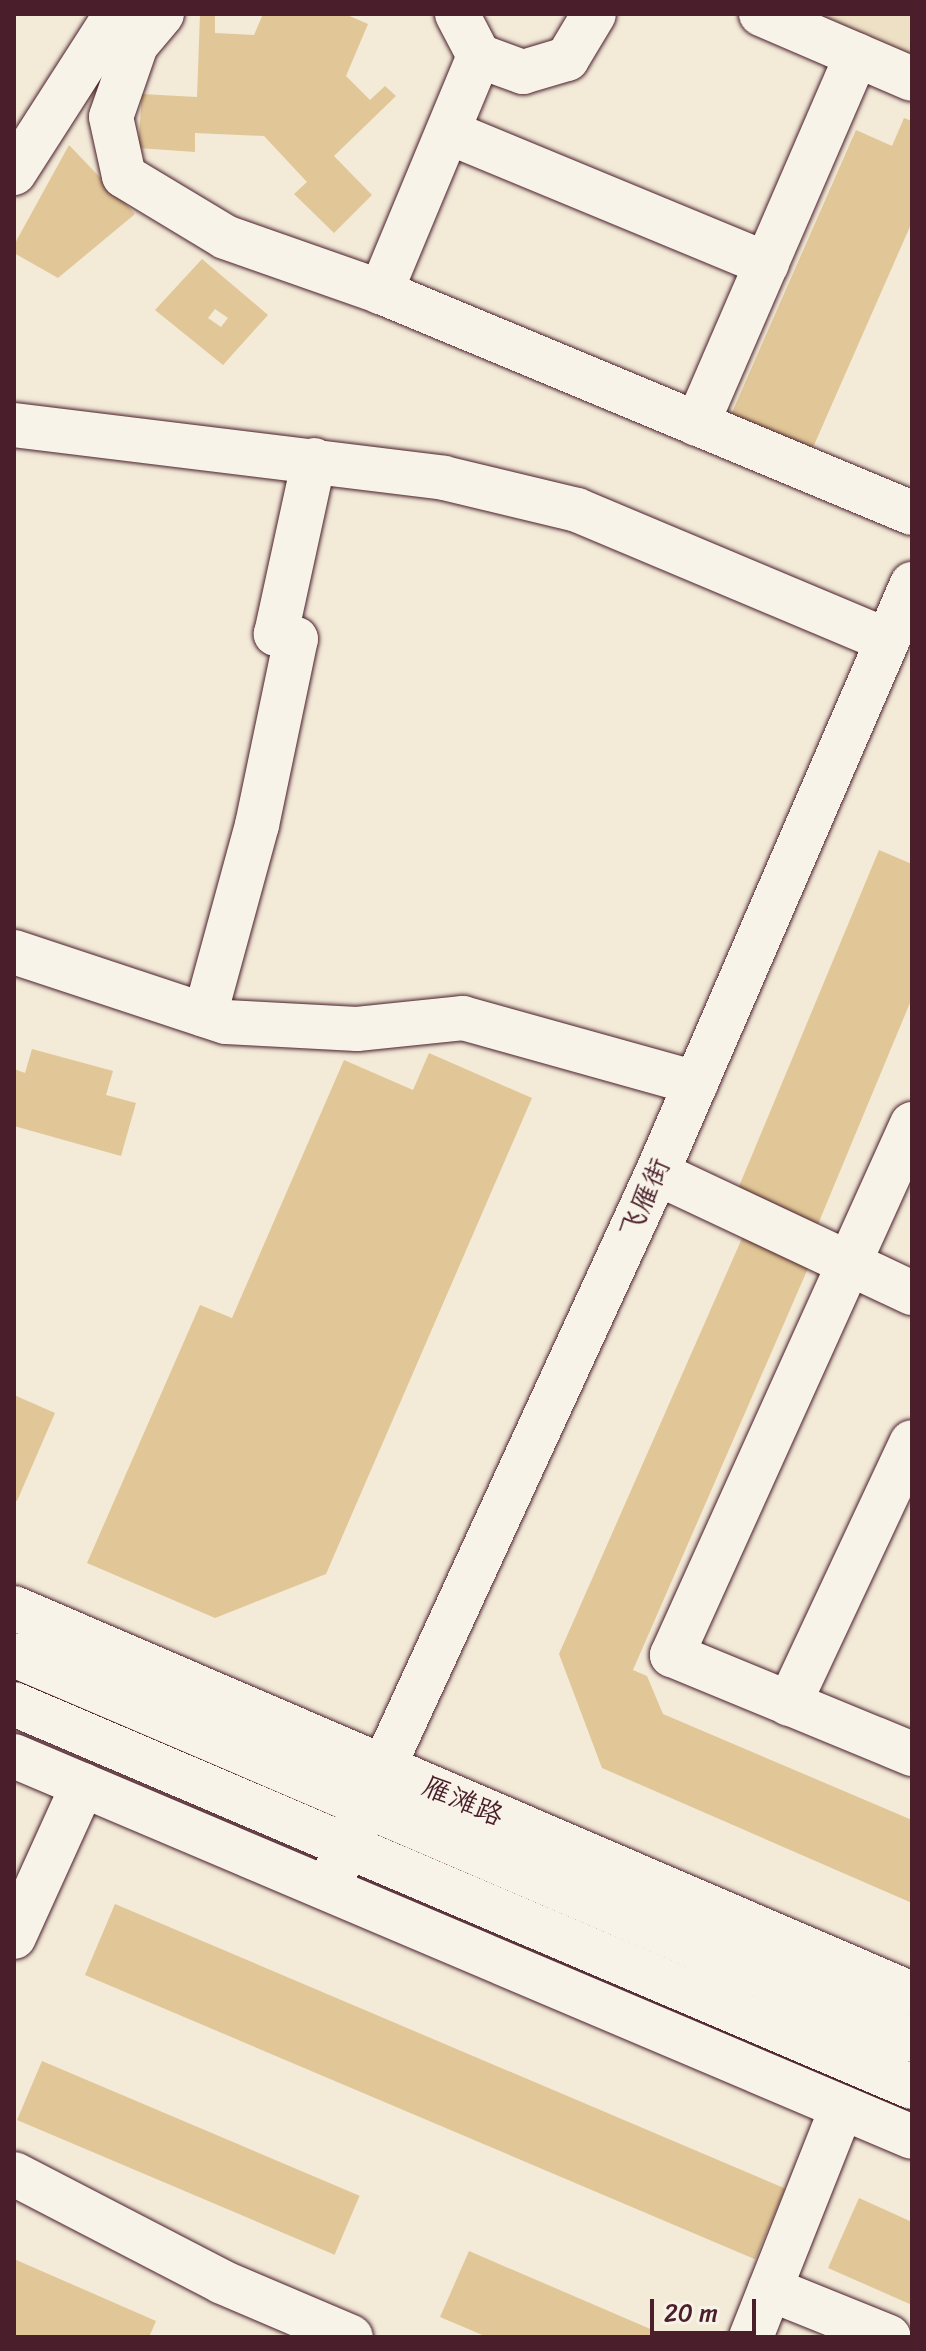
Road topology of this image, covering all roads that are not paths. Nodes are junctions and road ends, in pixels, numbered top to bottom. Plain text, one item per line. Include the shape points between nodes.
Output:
1 (116, 14) edge
2 (162, 14) edge
3 (457, 14) edge
4 (594, 14) edge
5 (761, 14) edge
6 (857, 55) junction
7 (479, 56) junction
8 (912, 79) edge
9 (448, 132) junction
10 (14, 173) edge
11 (767, 264) junction
12 (381, 292) junction
13 (697, 424) junction
14 (14, 425) edge
15 (314, 460) junction
16 (912, 513) edge
17 (912, 584) edge
18 (887, 640) junction
19 (14, 952) edge
20 (205, 1015) junction
21 (696, 1083) junction
22 (911, 1128) edge
23 (657, 1173) junction
24 (849, 1267) junction
25 (912, 1293) edge
26 (912, 1442) edge
27 (14, 1608) edge
28 (14, 1655) edge
29 (14, 1704) edge
30 (789, 1704) junction
31 (908, 1742) edge
32 (14, 1756) edge
33 (384, 1767) junction
34 (83, 1785) junction
35 (368, 1807) junction
36 (350, 1846) junction
37 (328, 1888) junction
38 (14, 1937) edge
39 (912, 1994) edge
40 (912, 2040) edge
41 (912, 2087) edge
42 (842, 2107) junction
43 (912, 2137) edge
44 (14, 2174) edge
45 (770, 2289) junction
46 (351, 2337) edge
47 (751, 2337) edge
48 (889, 2337) edge

1 - 10 street
2 - 12 street via 136,45 111,117 124,176 225,237
3 - 7 street
4 - 7 street via 582,42 546,69 523,72
5 - 6 street
6 - 8 street
6 - 11 street
7 - 9 street
9 - 11 street
9 - 12 street
11 - 13 street
12 - 13 street
13 - 16 street
14 - 15 street
15 - 18 street via 444,478 577,510
15 - 20 street via 276,634 296,639 257,825
17 - 18 street, 飞雁街
18 - 21 street, 飞雁街
19 - 20 street
20 - 21 street via 357,1029 463,1018
21 - 23 street, 飞雁街
22 - 24 street
23 - 24 street
23 - 33 street, 飞雁街
24 - 25 street
24 - 30 street via 672,1655
26 - 30 street
27 - 33 street, 雁滩路
28 - 35 street, 雁滩路
29 - 36 street
30 - 31 street
32 - 34 street
33 - 35 street, 飞雁街
33 - 39 street, 雁滩路
34 - 37 street
34 - 38 street
35 - 36 street, 飞雁街
35 - 40 street, 雁滩路
36 - 37 street, 飞雁街
36 - 41 street
37 - 42 street
42 - 43 street
42 - 45 street
44 - 46 street via 222,2282
45 - 47 street
45 - 48 street

